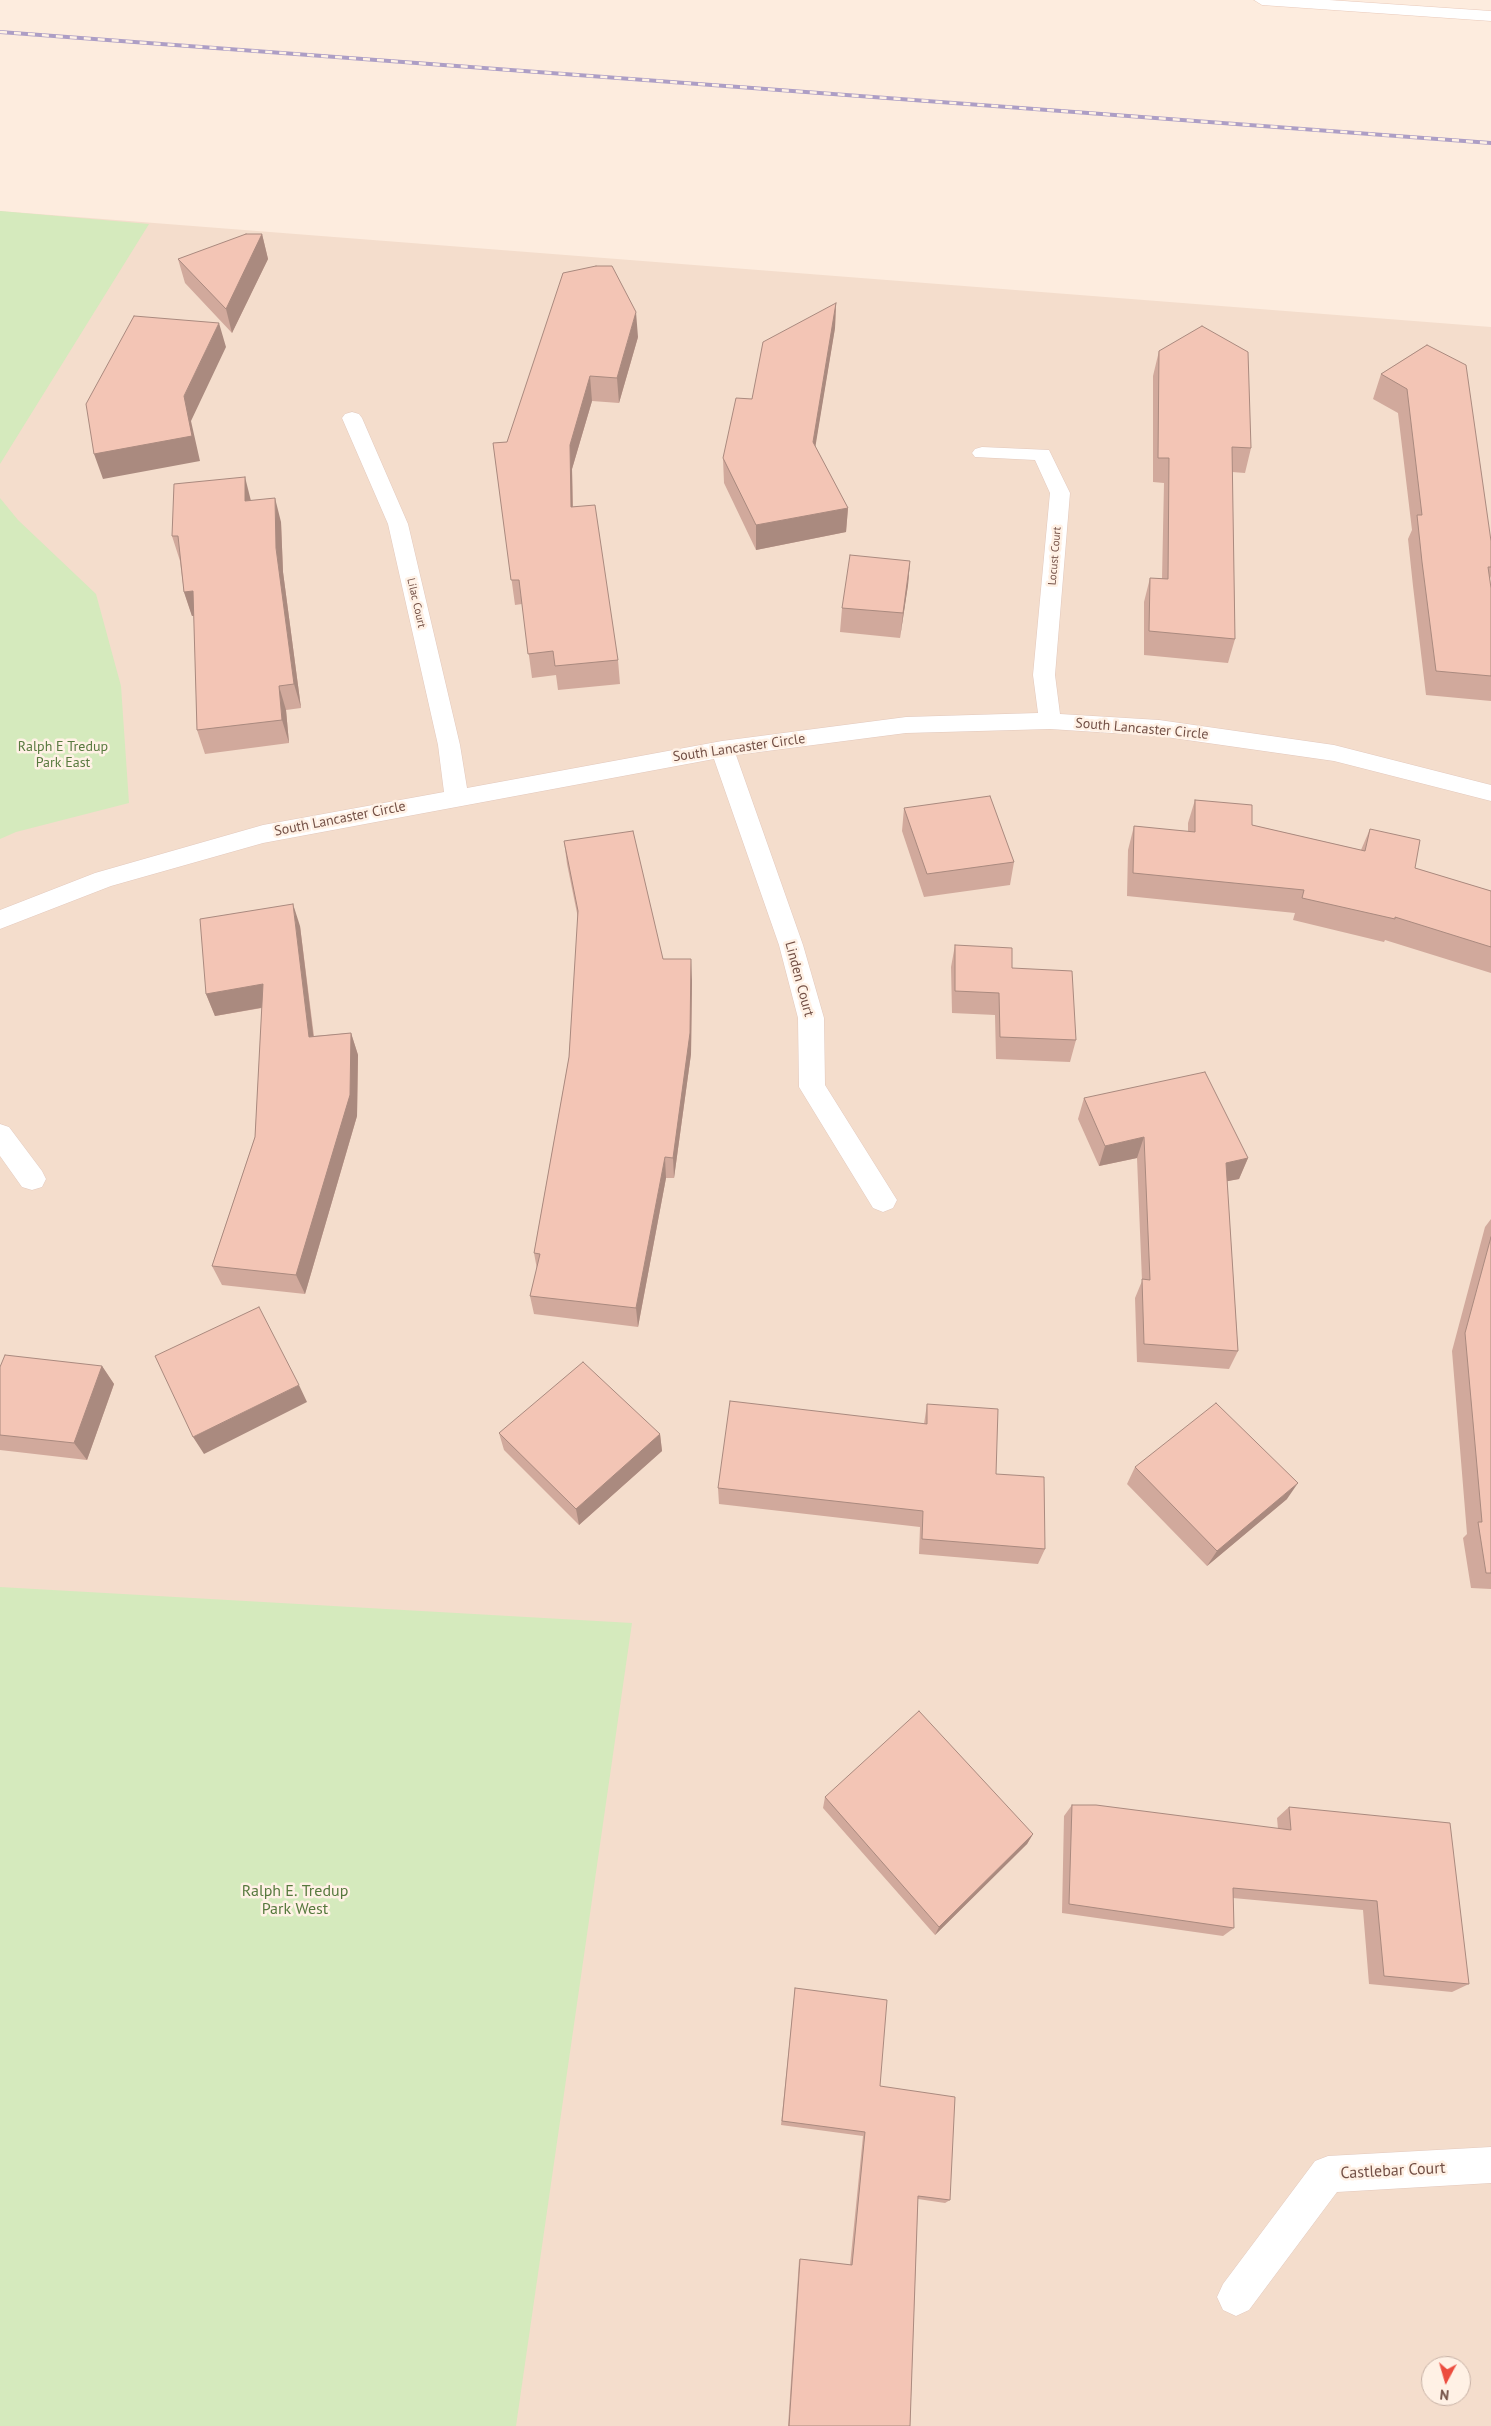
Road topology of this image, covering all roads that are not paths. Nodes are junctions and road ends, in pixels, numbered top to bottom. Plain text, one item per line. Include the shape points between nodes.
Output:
1 (1262, 0) edge
2 (1491, 16) edge
3 (352, 418) dead end
4 (982, 453) dead end
5 (1050, 721) junction
6 (722, 749) junction
7 (1491, 793) edge
8 (456, 796) junction
9 (0, 920) edge
10 (0, 1135) edge
11 (32, 1179) dead end
12 (883, 1200) dead end
13 (1491, 2165) edge
14 (1236, 2297) dead end

1 - 2 street
3 - 8 street, Lilac Court via 398,524 449,744
4 - 5 street, Locust Court via 1042,454 1060,493 1044,675
5 - 6 street, South Lancaster Circle via 906,725
5 - 7 street, South Lancaster Circle via 1159,728 1334,753
6 - 8 street, South Lancaster Circle
6 - 12 street, Linden Court via 791,945 811,1018 812,1087
8 - 9 street, South Lancaster Circle via 263,834 104,879
10 - 11 street
13 - 14 street, Castlebar Court via 1328,2174

